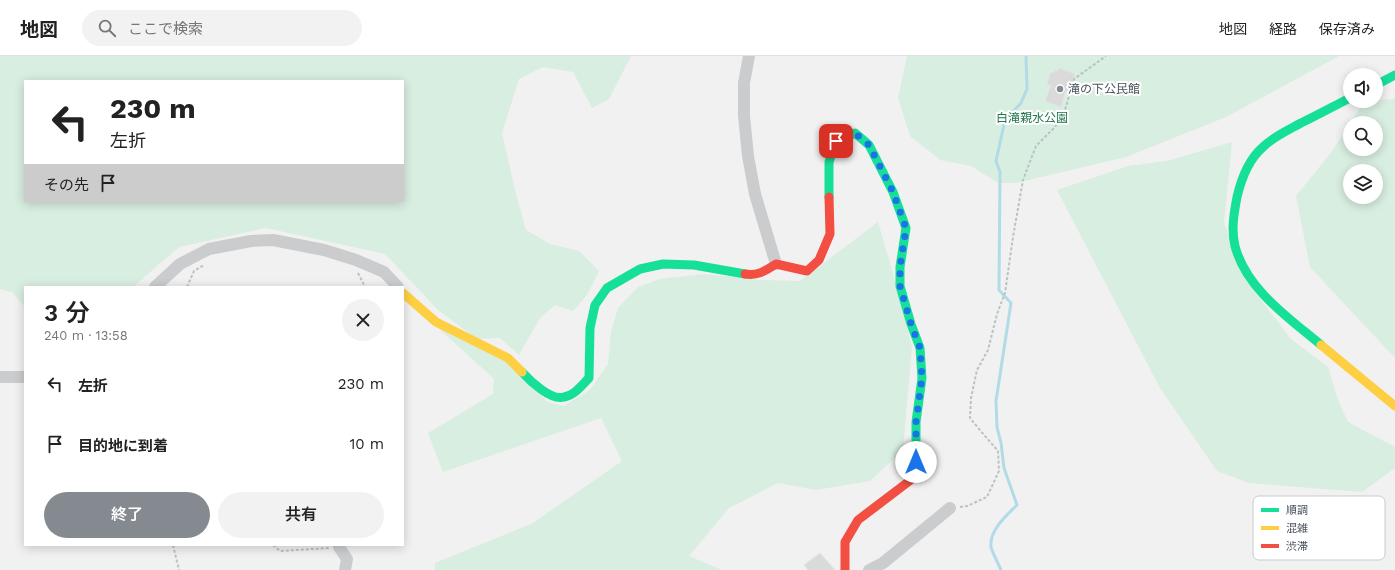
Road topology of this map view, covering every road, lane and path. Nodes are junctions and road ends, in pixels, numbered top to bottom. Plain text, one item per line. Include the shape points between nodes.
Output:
1 (748, 56) edge
2 (1106, 56) edge
3 (1395, 75) edge
4 (1383, 81) edge
5 (1343, 102) edge
6 (207, 263) dead end
7 (776, 264) junction
8 (156, 286) edge
9 (187, 286) edge
10 (397, 286) edge
11 (404, 294) edge
12 (0, 377) edge
13 (24, 377) edge
14 (1395, 406) edge
15 (950, 508) joint
16 (173, 546) edge
17 (274, 546) edge
18 (339, 547) joint
19 (179, 570) edge
20 (345, 570) edge
21 (845, 570) edge
22 (869, 570) edge

1 - 7 street via 744,83 748,156 755,194
2 - 15 path via 1074,78 1065,110 1055,127 1036,146 1024,180 1005,292 988,350 977,370 971,398 970,418 998,451 999,471 988,497 967,506
3 - 4 street
5 - 14 street via 1280,134 1262,148 1250,163 1240,184 1236,202 1233,224 1235,245 1242,264 1256,285 1276,307
6 - 9 path via 194,271
7 - 11 street via 760,274 750,275 694,265 663,264 640,269 607,288 595,305 590,328 589,378 574,393 563,398 548,394 531,382 508,358 436,322
7 - 21 street via 807,270 819,260 830,234 829,162 836,141 855,133 869,145 893,192 906,228 900,286 920,348 922,378 916,422 916,476 858,520 845,542
8 - 10 street via 180,264 209,249 251,241 273,240 324,250 356,260 384,272
12 - 13 street
15 - 22 street via 883,563
16 - 19 path
17 - 18 path via 280,551
18 - 20 street via 347,559

